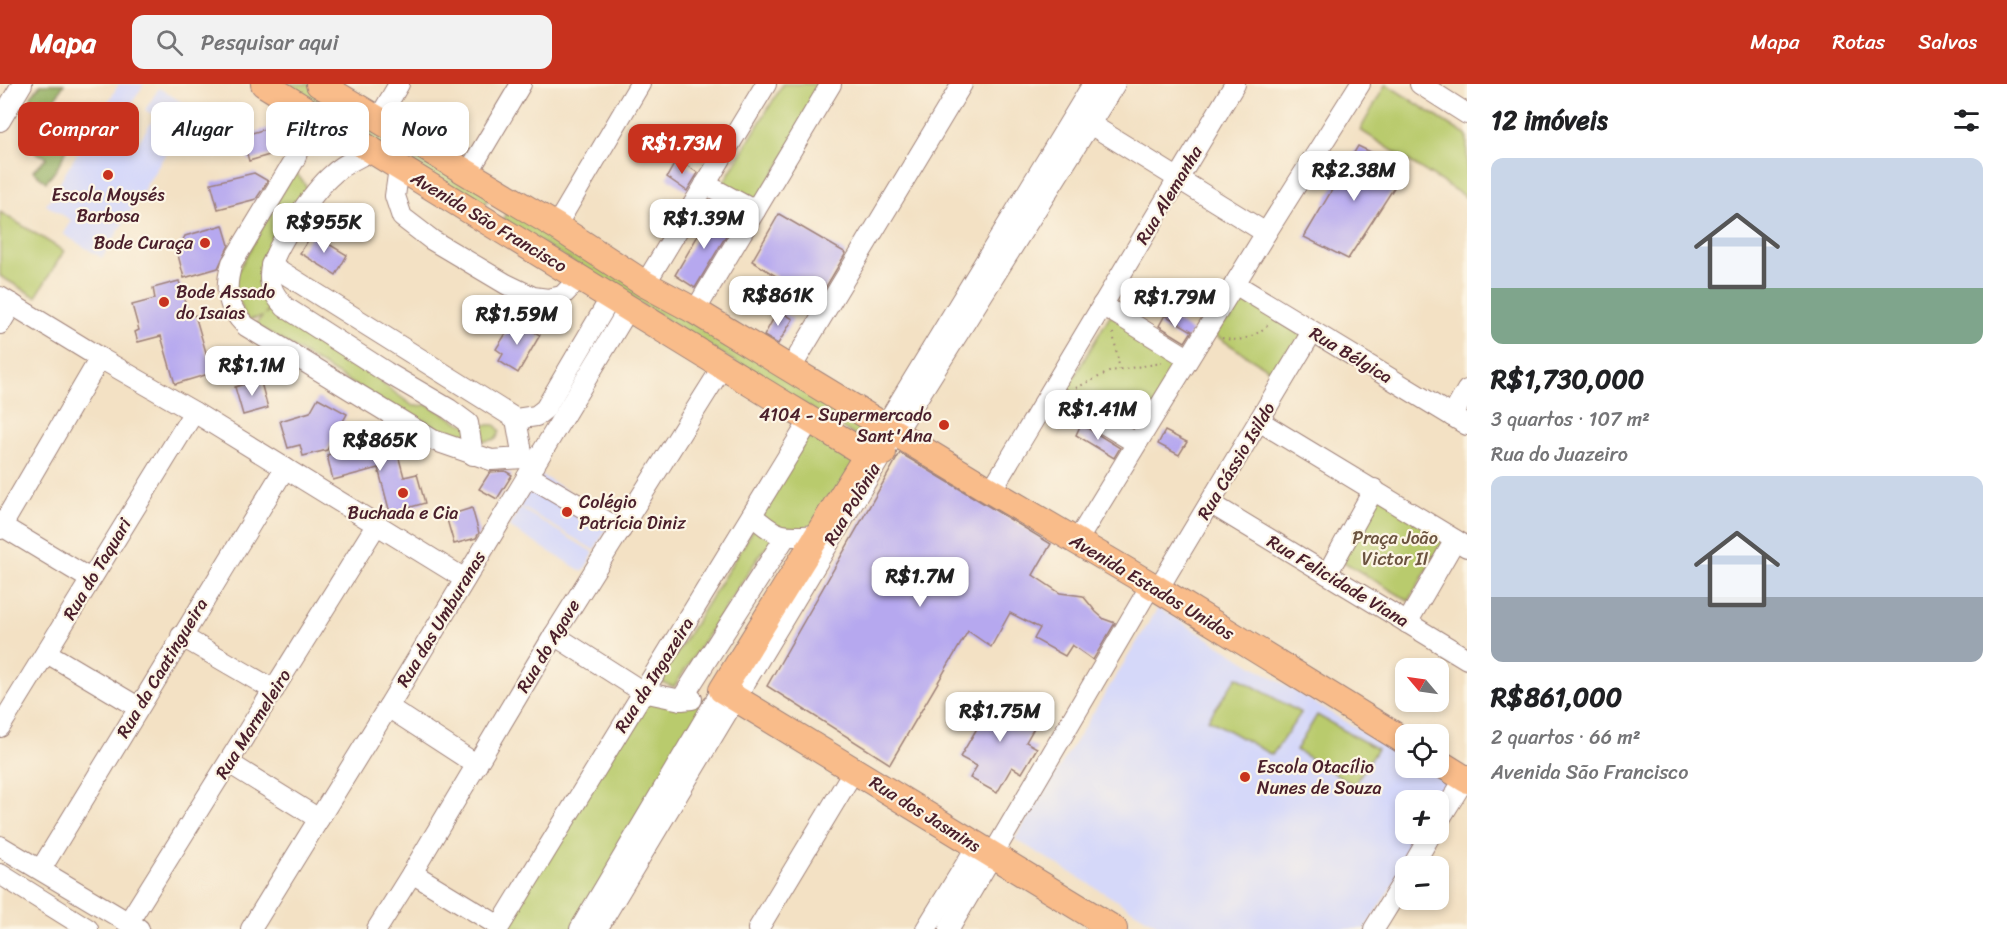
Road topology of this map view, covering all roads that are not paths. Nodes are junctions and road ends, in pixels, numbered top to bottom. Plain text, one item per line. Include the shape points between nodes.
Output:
1 (22, 84) edge
2 (264, 84) edge
3 (320, 84) edge
4 (399, 84) edge
5 (521, 84) edge
6 (640, 84) edge
7 (766, 84) edge
8 (831, 84) edge
9 (962, 84) edge
10 (1115, 84) edge
11 (1235, 84) edge
12 (1360, 84) edge
13 (1420, 84) edge
14 (1084, 87) edge
15 (294, 102) edge
16 (1467, 114) edge
17 (378, 120) junction
18 (0, 121) edge
19 (1090, 124) junction
20 (369, 148) edge
21 (372, 150) junction
22 (295, 156) edge
23 (399, 168) junction
24 (468, 173) junction
25 (1178, 180) junction
26 (705, 184) junction
27 (502, 195) junction
28 (755, 211) junction
29 (488, 221) junction
30 (556, 226) junction
31 (1266, 233) junction
32 (271, 265) junction
33 (580, 278) junction
34 (645, 284) junction
35 (1234, 284) junction
36 (6, 301) edge
37 (620, 303) junction
38 (1102, 305) junction
39 (695, 311) junction
40 (0, 324) edge
41 (1312, 332) junction
42 (100, 358) junction
43 (1188, 358) junction
44 (723, 366) junction
45 (791, 368) junction
46 (1467, 390) edge
47 (1056, 395) junction
48 (194, 412) junction
49 (516, 419) junction
50 (810, 420) junction
51 (1459, 420) edge
52 (1260, 422) junction
53 (883, 442) junction
54 (1137, 443) junction
55 (473, 455) junction
56 (529, 466) junction
57 (285, 468) junction
58 (1374, 489) junction
59 (990, 491) junction
60 (1210, 503) junction
61 (752, 515) junction
62 (377, 525) junction
63 (1, 527) edge
64 (621, 530) junction
65 (817, 535) junction
66 (786, 536) junction
67 (1077, 541) junction
68 (1461, 543) edge
69 (1327, 574) junction
70 (90, 579) junction
71 (465, 579) junction
72 (1155, 587) junction
73 (1407, 623) junction
74 (554, 635) junction
75 (181, 636) junction
76 (47, 653) junction
77 (1467, 659) edge
78 (274, 690) junction
79 (643, 692) junction
80 (729, 693) junction
81 (138, 707) junction
82 (388, 707) junction
83 (0, 727) edge
84 (1395, 735) edge
85 (229, 763) junction
86 (477, 765) junction
87 (1449, 768) edge
88 (854, 770) junction
89 (1466, 778) edge
90 (1449, 805) edge
91 (319, 819) junction
92 (0, 846) edge
93 (985, 851) junction
94 (41, 869) junction
95 (412, 873) junction
96 (0, 874) edge
97 (1395, 895) edge
98 (75, 926) edge
99 (134, 926) edge
100 (498, 928) edge
101 (251, 929) edge
102 (377, 929) edge
103 (580, 929) edge
104 (597, 929) edge
105 (758, 929) edge
106 (926, 929) edge
107 (949, 929) edge
108 (1114, 929) edge
109 (1374, 929) edge

1 - 18 street
2 - 15 main road, Avenida São Francisco
3 - 17 main road, Avenida São Francisco
4 - 17 street
5 - 24 street
6 - 30 street
7 - 26 street
8 - 28 street
9 - 45 street
10 - 19 street, Rua Polônia
11 - 25 street, Rua Alemanha
12 - 31 street
13 - 16 street
14 - 53 street, Rua Polônia
17 - 24 main road, Avenida São Francisco
19 - 25 street
19 - 53 street, Rua Polônia
20 - 21 main road, Avenida São Francisco
21 - 23 main road, Avenida São Francisco
21 - 32 street via 343,165 320,187
22 - 55 street via 232,263 227,280 231,308 246,326 433,440
23 - 29 main road, Avenida São Francisco
23 - 33 street via 395,196 402,217 432,240 533,297 562,296
24 - 27 main road, Avenida São Francisco
25 - 31 street
25 - 38 street, Rua Alemanha
26 - 28 street
26 - 34 street
27 - 29 street
27 - 30 main road, Avenida São Francisco
28 - 39 street
29 - 33 main road, Avenida São Francisco
30 - 34 main road, Avenida São Francisco
31 - 35 street
32 - 49 street
32 - 55 street via 271,286 285,307 468,423
33 - 37 main road, Avenida São Francisco
34 - 39 main road, Avenida São Francisco
35 - 41 street, Rua Bélgica
35 - 43 street
36 - 40 street
36 - 42 street
37 - 44 main road, Avenida São Francisco
37 - 49 street via 545,409 536,416
37 - 56 street, Rua das Umburanas
38 - 43 street
38 - 47 street, Rua Alemanha
39 - 45 main road, Avenida São Francisco
41 - 51 street, Rua Bélgica
41 - 52 street, Rua Cássio Isildo
42 - 48 street
42 - 63 street
43 - 54 street
44 - 50 main road, Avenida São Francisco
44 - 64 street, Rua do Agave
45 - 53 main road, Avenida São Francisco
46 - 51 street
47 - 54 street
47 - 59 street, Rua Alemanha
48 - 57 street
48 - 70 street, Rua do Taquari
49 - 56 street
50 - 53 main road, Avenida São Francisco
50 - 61 street, Rua da Ingazeira
52 - 58 street
52 - 60 street, Rua Cássio Isildo
53 - 59 main road, Avenida Estados Unidos
53 - 65 main road, Rua Polônia
53 - 80 street, Rua Polônia
54 - 67 street
55 - 56 street
56 - 64 street
56 - 71 street, Rua das Umburanas
57 - 62 street
57 - 75 street, Rua da Caatingueira
58 - 68 street
58 - 69 street
59 - 67 main road, Avenida Estados Unidos
60 - 69 street, Rua Felicidade Viana
60 - 72 street, Rua Cássio Isildo
61 - 66 street via 767,529
61 - 79 street, Rua da Ingazeira
62 - 71 street
62 - 78 street, Rua Marmeleiro
63 - 70 street
64 - 74 street, Rua do Agave
65 - 66 street
65 - 80 main road, Rua Polônia
66 - 79 street via 690,699
67 - 72 main road, Avenida Estados Unidos
68 - 73 street
69 - 73 street, Rua Felicidade Viana
70 - 76 street, Rua do Taquari
71 - 82 street, Rua das Umburanas
72 - 84 main road, Avenida Estados Unidos
72 - 93 street, Rua Cássio Isildo
73 - 77 street, Rua Felicidade Viana
74 - 79 street
74 - 86 street, Rua do Agave
75 - 78 street
75 - 81 street, Rua da Caatingueira
76 - 81 street
76 - 83 street, Rua do Taquari
78 - 85 street, Rua Marmeleiro
79 - 100 street, Rua da Ingazeira
80 - 88 main road, Rua dos Jasmins
80 - 103 street, Rua Polônia
80 - 104 street, Rua Polônia
81 - 94 street, Rua da Caatingueira
82 - 86 street
82 - 91 street, Rua das Umburanas
85 - 91 street
85 - 99 street, Rua Marmeleiro
86 - 95 street, Rua do Agave
87 - 89 main road
88 - 93 main road, Rua dos Jasmins
88 - 105 street
89 - 90 street
91 - 101 street, Rua das Umburanas
92 - 94 street
93 - 106 street
93 - 107 street
93 - 108 main road, Rua dos Jasmins
94 - 99 street
95 - 100 street
95 - 102 street, Rua do Agave
96 - 98 street
97 - 109 street

